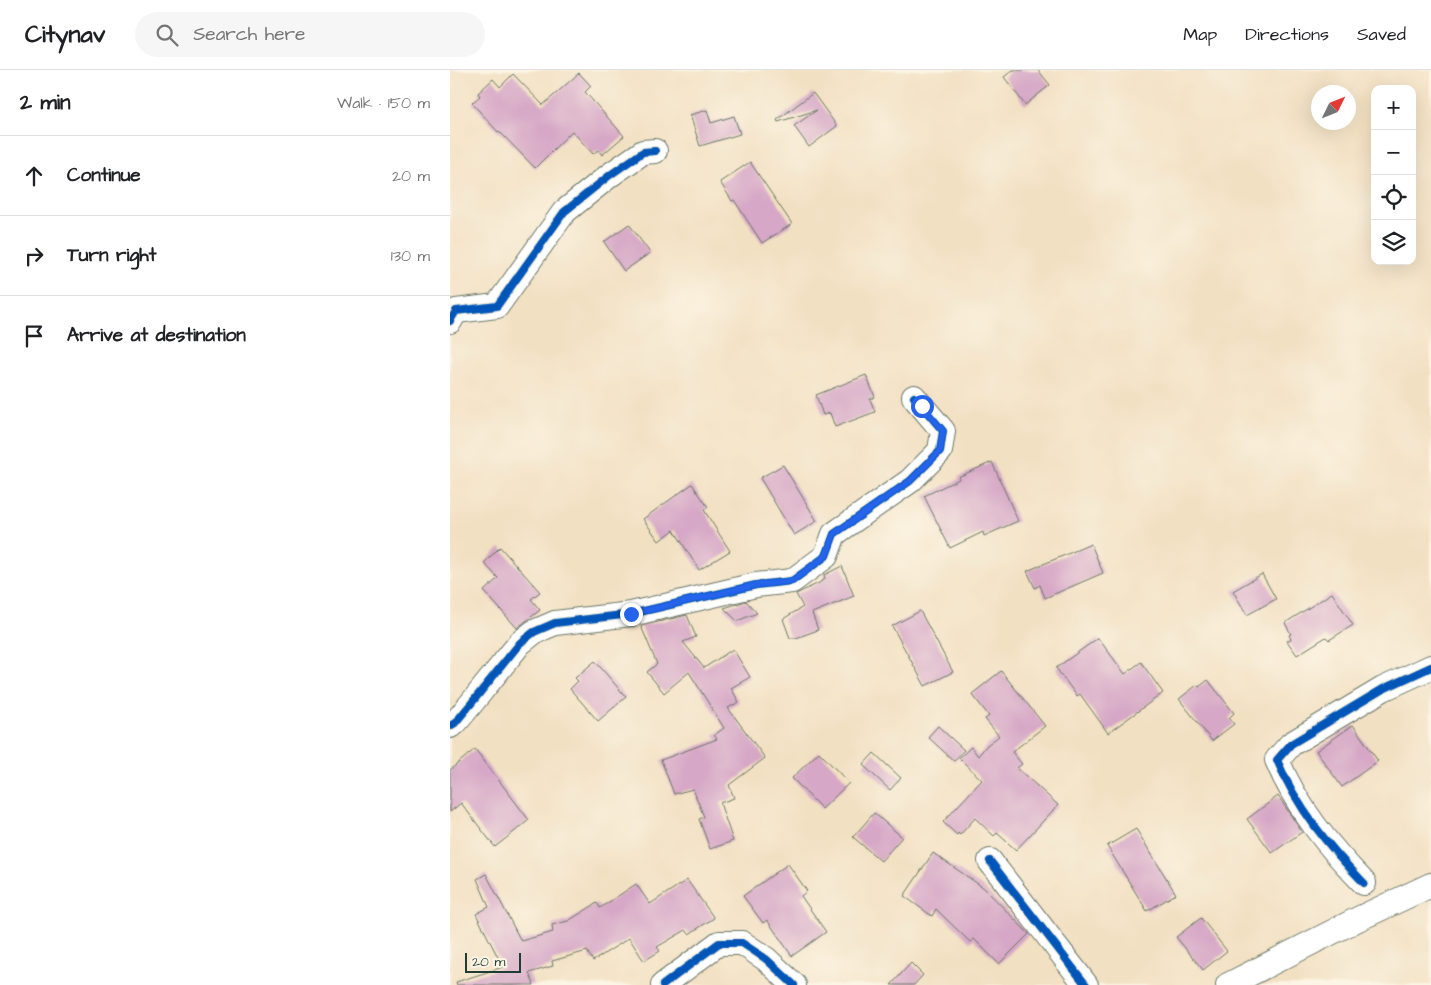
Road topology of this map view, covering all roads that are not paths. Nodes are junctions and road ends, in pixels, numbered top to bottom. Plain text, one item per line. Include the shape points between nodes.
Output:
1 (655, 151) dead end
2 (450, 321) edge
3 (914, 397) dead end
4 (1431, 667) edge
5 (450, 726) edge
6 (990, 861) dead end
7 (1364, 883) dead end
8 (1431, 885) edge
9 (663, 985) edge
10 (794, 985) edge
11 (1086, 985) edge
12 (1228, 985) edge

1 - 2 street via 643,152 564,212 497,306 456,311
3 - 5 street via 943,431 940,451 910,481 834,534 826,556 792,581 756,585 631,614 555,623 534,632 520,643
4 - 7 street via 1383,689 1291,744 1278,760 1286,782 1304,812 1332,850
6 - 11 street
8 - 12 street
9 - 10 street via 719,943 742,943 766,959

